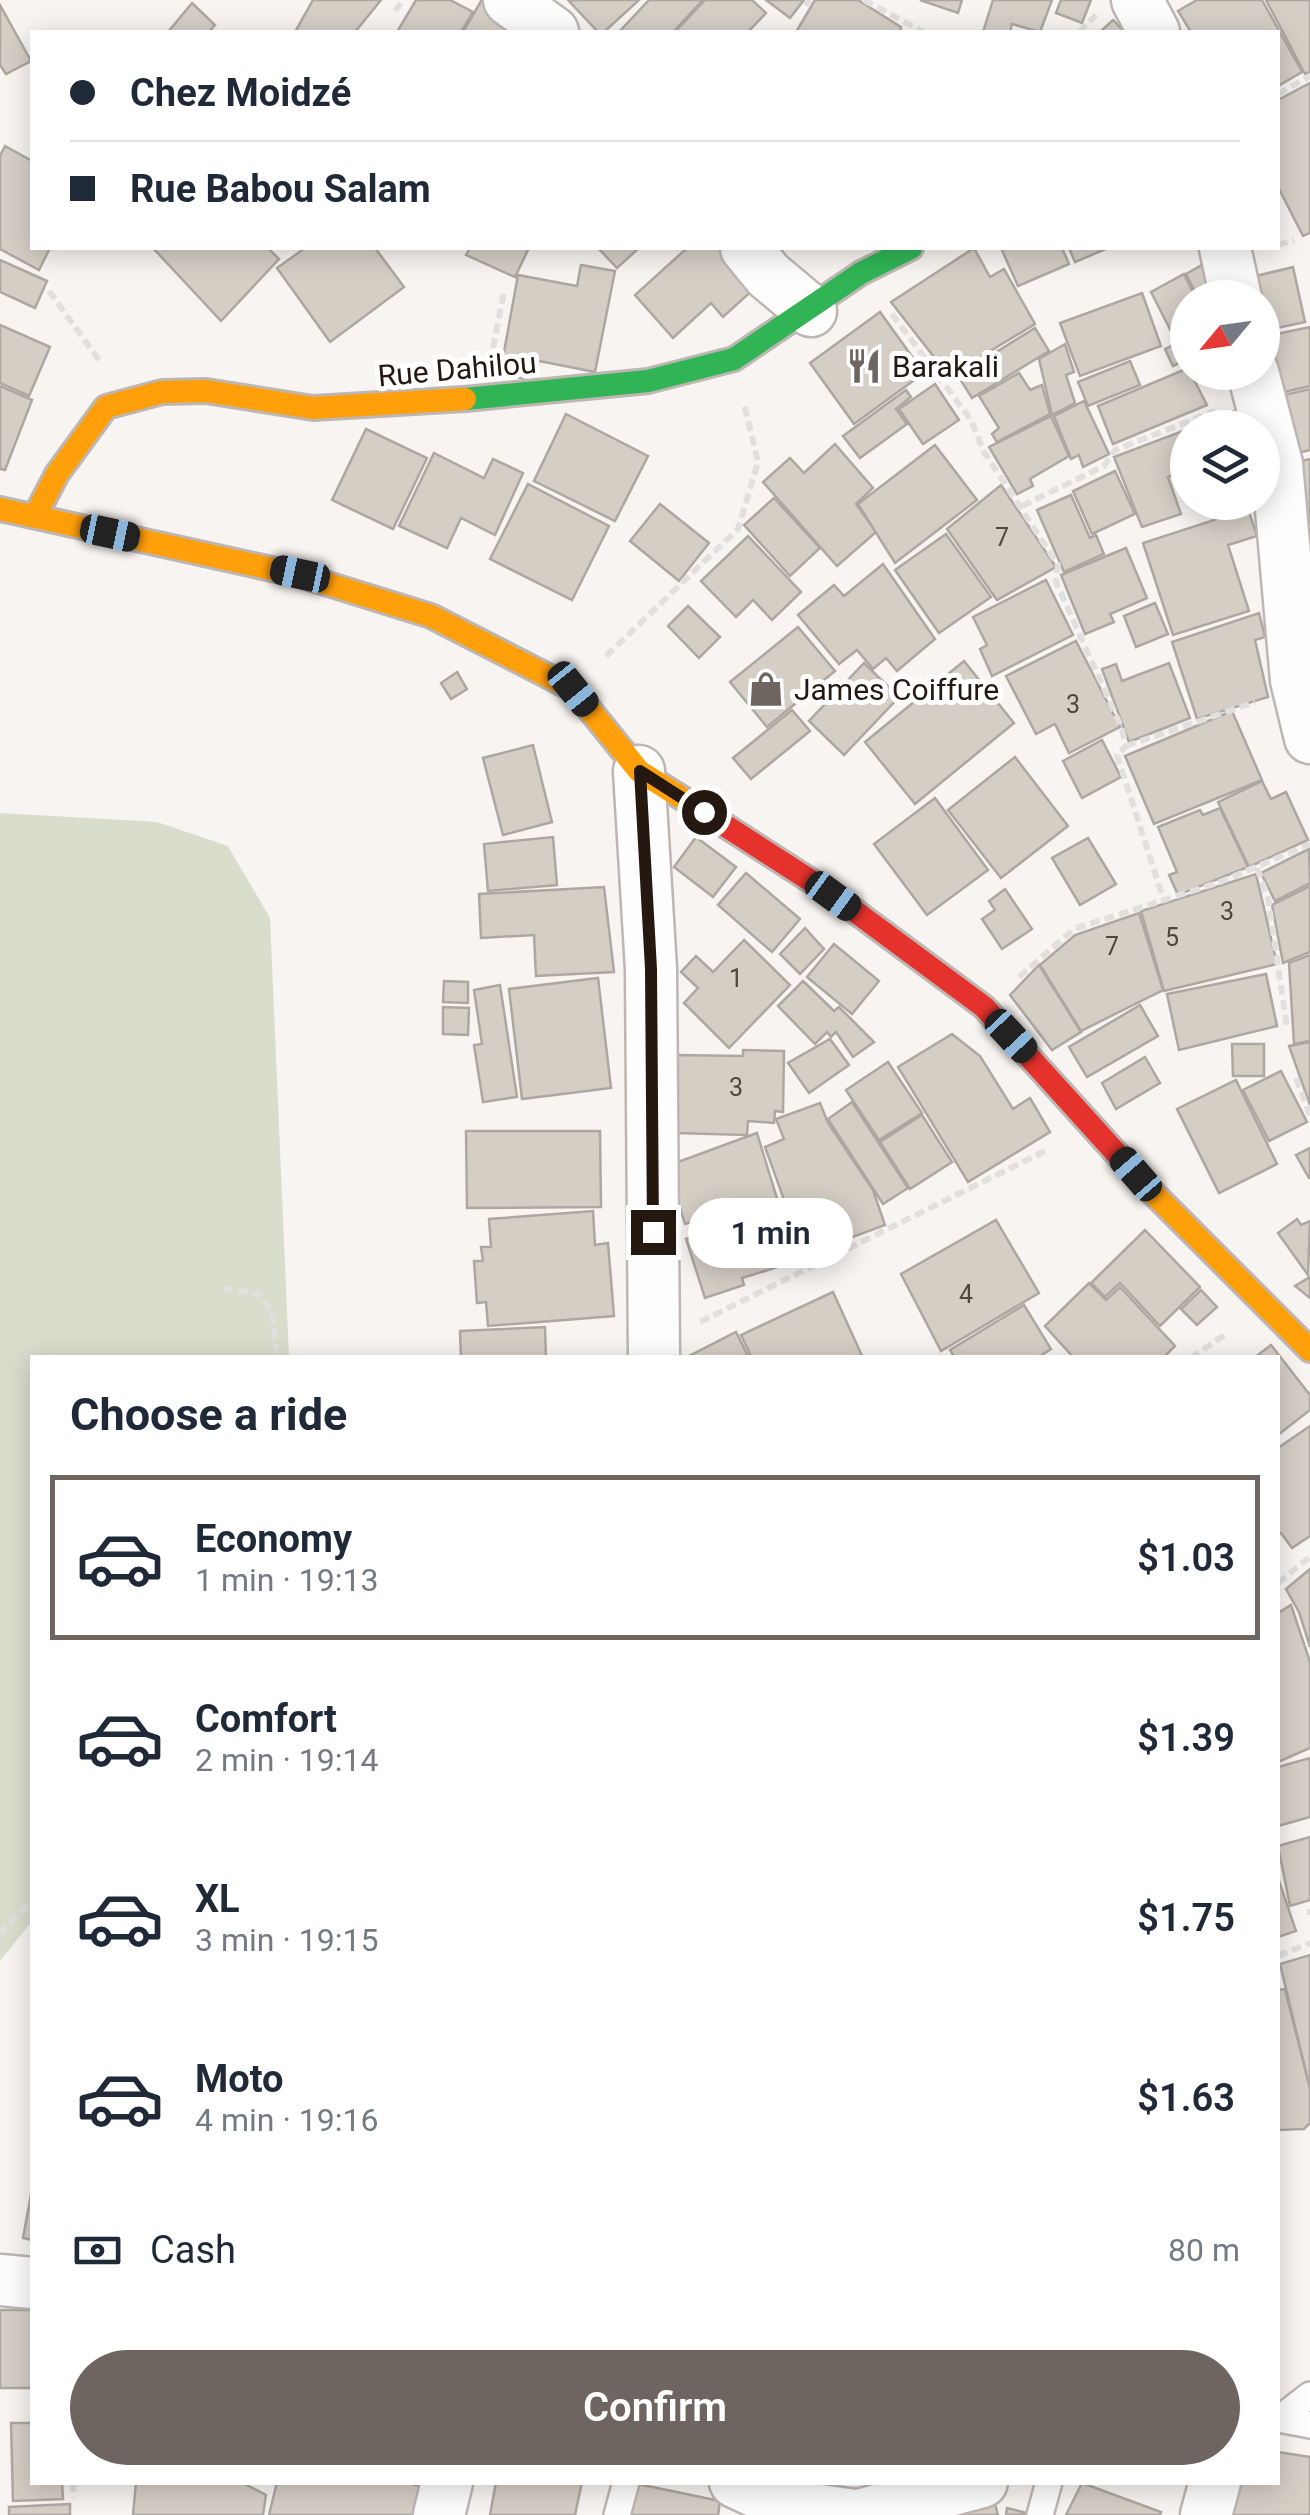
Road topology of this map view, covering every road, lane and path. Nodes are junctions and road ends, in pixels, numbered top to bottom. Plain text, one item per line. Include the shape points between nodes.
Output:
1 (403, 0) edge
2 (510, 0) edge
3 (864, 0) edge
4 (1138, 0) edge
5 (395, 11) dead end
6 (550, 30) edge
7 (919, 30) edge
8 (1153, 30) edge
9 (1310, 76) edge
10 (1280, 93) edge
11 (1294, 240) dead end
12 (1280, 244) edge
13 (748, 250) edge
14 (907, 250) edge
15 (1225, 250) edge
16 (861, 273) junction
17 (1232, 280) edge
18 (50, 290) dead end
19 (812, 311) junction
20 (734, 359) junction
21 (1243, 390) edge
22 (1257, 390) edge
23 (130, 401) junction
24 (1022, 506) junction
25 (0, 509) edge
26 (34, 516) junction
27 (1296, 680) junction
28 (573, 689) junction
29 (1310, 738) edge
30 (1126, 746) junction
31 (640, 771) junction
32 (1310, 844) edge
33 (1257, 868) junction
34 (1164, 901) junction
35 (984, 1007) junction
36 (1287, 1028) dead end
37 (1296, 1078) dead end
38 (1310, 1116) edge
39 (1091, 1123) junction
40 (224, 1288) dead end
41 (654, 1350) edge
42 (1310, 1350) edge
43 (277, 1355) edge
44 (1310, 1557) edge
45 (1280, 1582) edge
46 (30, 1902) edge
47 (0, 1934) edge
48 (1310, 1943) edge
49 (1280, 1955) edge
50 (0, 2280) edge
51 (30, 2283) edge
52 (1310, 2394) edge
53 (1280, 2417) edge
54 (1280, 2419) edge
55 (1310, 2425) edge
56 (73, 2485) edge
57 (446, 2485) edge
58 (625, 2485) edge
59 (742, 2485) edge
60 (971, 2485) edge
61 (1047, 2485) edge
62 (1213, 2485) edge
63 (74, 2498) dead end
64 (440, 2515) edge
65 (616, 2515) edge
66 (857, 2515) edge
67 (1040, 2515) edge
68 (1206, 2515) edge

1 - 5 path
2 - 6 street
3 - 7 path
4 - 8 street
9 - 10 path
11 - 12 path
13 - 19 street
14 - 16 street, Rue Dahilou
15 - 17 street
16 - 19 street, Rue Dahilou
16 - 24 path via 971,420 984,452
18 - 23 path
19 - 20 street, Rue Dahilou
20 - 23 street, Rue Dahilou via 648,380 390,406 312,408 206,391
20 - 28 path via 758,462 738,529
21 - 24 path via 1115,450 1104,466
22 - 27 street via 1279,480
23 - 26 street, Rue Dahilou via 106,407
24 - 30 path via 1058,565 1056,582
25 - 26 street
26 - 28 street via 300,574 432,616
27 - 29 street
27 - 30 path via 1270,698
28 - 31 street
30 - 34 path via 1117,756
31 - 35 street via 833,896
31 - 41 street via 651,969
32 - 33 path
33 - 34 path
33 - 36 path via 1272,915
34 - 35 path via 1074,929
35 - 39 street
37 - 38 path
39 - 41 path via 1010,1172 909,1216
39 - 42 street via 1181,1225
40 - 43 path via 258,1294 272,1312
44 - 45 path
46 - 47 path
48 - 49 path
50 - 51 street
52 - 53 lane
54 - 55 lane
56 - 63 path
57 - 64 street
58 - 65 lane
59 - 66 street via 784,2504
60 - 66 street
61 - 67 lane
62 - 68 street

